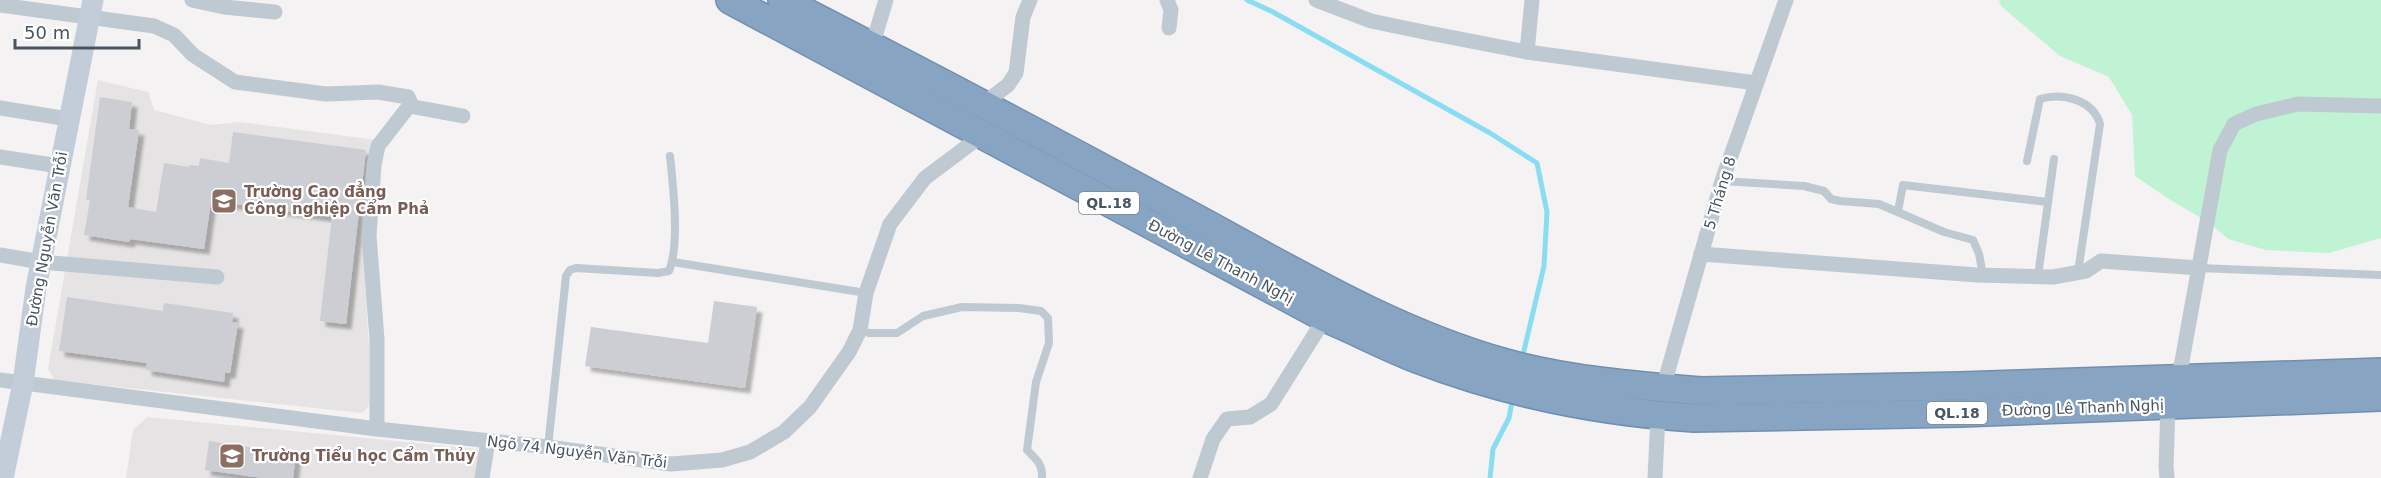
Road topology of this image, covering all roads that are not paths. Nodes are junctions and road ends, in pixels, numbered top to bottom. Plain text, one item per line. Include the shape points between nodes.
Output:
1 (192, 0) edge
2 (730, 0) edge
3 (782, 0) edge
4 (886, 0) edge
5 (1030, 0) edge
6 (1167, 0) edge
7 (1316, 0) edge
8 (1532, 0) edge
9 (1786, 0) edge
10 (0, 4) edge
11 (92, 8) edge
12 (275, 12) dead end
13 (1169, 28) dead end
14 (872, 46) junction
15 (1527, 52) junction
16 (1756, 83) junction
17 (983, 104) junction
18 (410, 106) junction
19 (2381, 106) edge
20 (0, 108) edge
21 (463, 116) dead end
22 (68, 119) junction
23 (981, 136) junction
24 (670, 156) dead end
25 (0, 157) edge
26 (2054, 159) dead end
27 (2026, 161) dead end
28 (59, 166) junction
29 (1722, 181) junction
30 (2048, 202) junction
31 (1899, 211) junction
32 (1192, 216) junction
33 (1178, 239) junction
34 (1701, 254) junction
35 (0, 255) edge
36 (41, 262) junction
37 (673, 262) junction
38 (2199, 268) junction
39 (2078, 272) junction
40 (2381, 274) edge
41 (1983, 275) junction
42 (2038, 276) junction
43 (217, 277) dead end
44 (866, 293) junction
45 (1325, 318) junction
46 (860, 330) junction
47 (2381, 372) edge
48 (1501, 374) junction
49 (2179, 378) junction
50 (0, 380) edge
51 (23, 383) junction
52 (1537, 383) junction
53 (1960, 386) junction
54 (1663, 388) junction
55 (2381, 397) edge
56 (2168, 405) junction
57 (1962, 412) junction
58 (1658, 416) junction
59 (377, 429) junction
60 (488, 441) junction
61 (548, 447) junction
62 (3, 478) edge
63 (482, 478) edge
64 (1042, 478) edge
65 (1200, 478) edge
66 (1655, 478) edge
67 (2168, 478) edge

1 - 12 street
2 - 23 highway, Đường Lê Thanh Nghị / QL.18
3 - 14 highway, Đường Lê Thanh Nghị / QL.18
4 - 14 street
5 - 17 street via 1023,17 1016,73 1008,85
6 - 13 street via 1171,10
7 - 15 street via 1371,21
8 - 15 street
9 - 16 street, 5 Tháng 8
10 - 11 street
11 - 18 street via 174,35 193,55 235,81 326,94 395,94 408,97
11 - 22 street, Đường Nguyễn Văn Trỗi
14 - 17 highway, Đường Lê Thanh Nghị / QL.18
15 - 16 street
16 - 29 street, 5 Tháng 8
17 - 32 highway, Đường Lê Thanh Nghị / QL.18
18 - 21 street
18 - 59 street via 378,146 374,165 369,236 377,339
19 - 38 street via 2298,104 2234,124 2220,150
20 - 22 street
22 - 28 street, Đường Nguyễn Văn Trỗi
23 - 33 highway, Đường Lê Thanh Nghị / QL.18
23 - 44 street, Ngõ 74 Nguyễn Văn Trỗi via 925,178 890,224
24 - 37 lane
25 - 28 street
26 - 30 lane
27 - 39 lane via 2040,99 2064,97 2085,103 2097,114 2100,124
28 - 36 street, Đường Nguyễn Văn Trỗi
29 - 31 lane via 1804,186 1824,191 1832,199 1879,204
29 - 34 street, 5 Tháng 8
30 - 31 lane via 1903,185
30 - 42 lane
31 - 41 lane via 1944,232 1973,240
32 - 33 highway
32 - 48 highway, Đường Lê Thanh Nghị / QL.18 via 1312,282
33 - 45 highway, Đường Lê Thanh Nghị / QL.18
34 - 41 street
34 - 54 street, 5 Tháng 8
35 - 36 street
36 - 43 street
36 - 51 street, Đường Nguyễn Văn Trỗi
37 - 44 lane
37 - 61 lane via 669,271 658,273 570,270 564,285
38 - 39 street via 2101,261
38 - 40 lane
38 - 49 street
39 - 42 street
41 - 42 street
44 - 46 street, Ngõ 74 Nguyễn Văn Trỗi
45 - 48 highway, Đường Lê Thanh Nghị / QL.18 via 1417,359
45 - 65 street via 1271,404 1250,417 1227,419 1213,440
46 - 61 street, Ngõ 74 Nguyễn Văn Trỗi via 810,407 784,432 750,452 722,460 671,464
46 - 64 lane via 897,333 923,316 962,307 1041,311 1048,318 1049,343 1036,382 1027,450 1040,462
47 - 49 highway, Đường Lê Thanh Nghị / QL.18
48 - 52 highway, QL.18
49 - 53 highway, Đường Lê Thanh Nghị / QL.18
50 - 51 street, Ngõ 74 Nguyễn Văn Trỗi
51 - 59 street, Ngõ 74 Nguyễn Văn Trỗi
51 - 62 street, Đường Nguyễn Văn Trỗi
52 - 54 highway, Đường Lê Thanh Nghị / QL.18
52 - 58 highway, Đường Lê Thanh Nghị / QL.18
53 - 54 highway, Đường Lê Thanh Nghị / QL.18 via 1701,391
53 - 57 highway
55 - 56 highway, Đường Lê Thanh Nghị / QL.18
56 - 57 highway, Đường Lê Thanh Nghị / QL.18
56 - 67 street
57 - 58 highway, Đường Lê Thanh Nghị / QL.18
58 - 66 street
59 - 60 street, Ngõ 74 Nguyễn Văn Trỗi
60 - 61 street, Ngõ 74 Nguyễn Văn Trỗi
60 - 63 street

